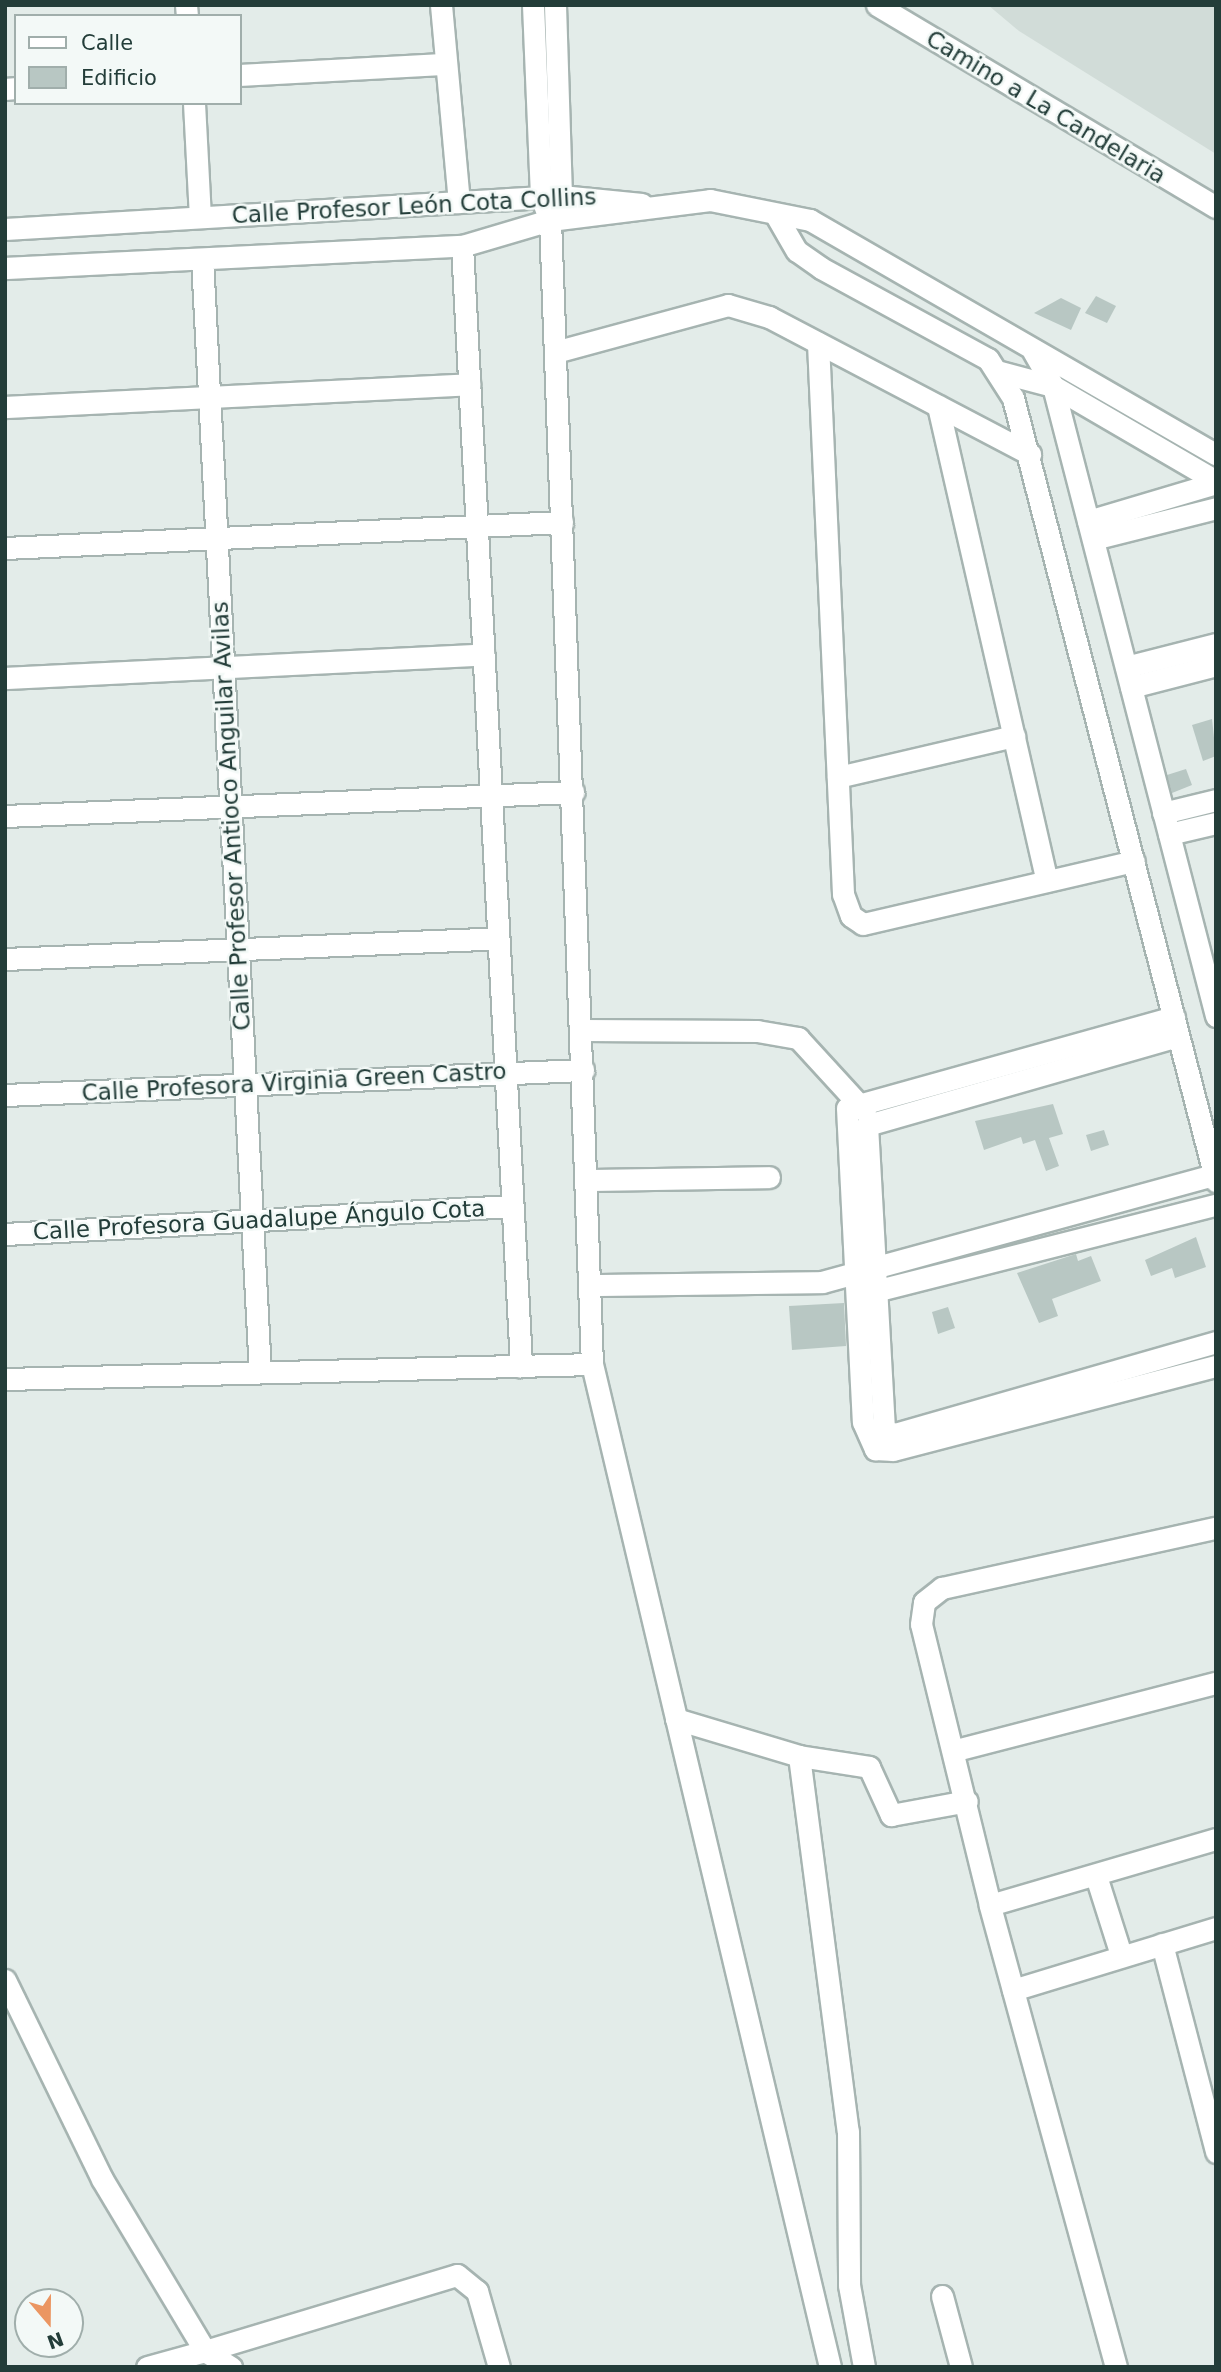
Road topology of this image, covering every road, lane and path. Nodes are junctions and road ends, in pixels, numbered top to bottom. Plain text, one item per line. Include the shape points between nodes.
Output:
1 (441, 5) edge
2 (533, 5) edge
3 (555, 5) edge
4 (877, 5) edge
5 (446, 64) junction
6 (242, 75) edge
7 (194, 105) edge
8 (551, 197) junction
9 (459, 202) junction
10 (642, 204) junction
11 (1216, 207) edge
12 (200, 217) junction
13 (777, 218) junction
14 (550, 220) junction
15 (5, 229) edge
16 (461, 246) junction
17 (202, 259) junction
18 (5, 268) edge
19 (818, 343) junction
20 (1033, 351) junction
21 (555, 352) junction
22 (1000, 372) junction
23 (469, 384) junction
24 (1053, 386) junction
25 (209, 397) junction
26 (938, 406) junction
27 (5, 407) edge
28 (1030, 454) junction
29 (1216, 454) edge
30 (1216, 482) edge
31 (1216, 509) edge
32 (562, 522) junction
33 (476, 526) junction
34 (1090, 530) junction
35 (216, 538) junction
36 (5, 548) edge
37 (1216, 644) edge
38 (483, 655) junction
39 (1216, 666) edge
40 (223, 667) junction
41 (1128, 677) junction
42 (5, 678) edge
43 (1014, 736) junction
44 (838, 777) junction
45 (573, 792) junction
46 (491, 795) junction
47 (1216, 800) edge
48 (230, 806) junction
49 (1163, 813) junction
50 (5, 816) edge
51 (1216, 823) edge
52 (1169, 834) junction
53 (1134, 861) junction
54 (1047, 881) junction
55 (498, 938) junction
56 (238, 949) junction
57 (1208, 955) edge
58 (5, 959) edge
59 (1211, 981) edge
60 (1216, 1016) edge
61 (1176, 1026) junction
62 (582, 1030) junction
63 (583, 1070) junction
64 (505, 1073) junction
65 (245, 1084) junction
66 (5, 1095) edge
67 (854, 1101) junction
68 (874, 1119) junction
69 (769, 1177) dead end
70 (1215, 1177) edge
71 (586, 1180) junction
72 (1216, 1205) edge
73 (512, 1206) junction
74 (252, 1220) junction
75 (5, 1234) edge
76 (878, 1266) junction
77 (857, 1269) junction
78 (590, 1285) junction
79 (881, 1291) junction
80 (858, 1295) junction
81 (1216, 1342) edge
82 (592, 1364) junction
83 (521, 1366) junction
84 (1216, 1366) edge
85 (260, 1373) junction
86 (5, 1379) edge
87 (1216, 1528) edge
88 (1216, 1683) edge
89 (676, 1719) junction
90 (956, 1750) junction
91 (799, 1756) junction
92 (967, 1801) junction
93 (1216, 1839) edge
94 (1096, 1876) junction
95 (990, 1905) junction
96 (1216, 1928) edge
97 (1161, 1944) junction
98 (1121, 1955) junction
99 (5, 1980) edge
100 (1013, 1990) junction
101 (1216, 2152) edge
102 (942, 2296) dead end
103 (205, 2351) junction
104 (147, 2367) edge
105 (231, 2367) edge
106 (499, 2367) edge
107 (830, 2367) edge
108 (864, 2367) edge
109 (961, 2367) edge
110 (1116, 2367) edge

1 - 5 street
2 - 8 street
3 - 8 street
4 - 11 street, Camino a La Candelaria
5 - 6 street
5 - 9 street
7 - 12 street
8 - 9 street, Calle Profesor León Cota Collins
8 - 10 street, Calle Profesor León Cota Collins
8 - 14 street
9 - 12 street, Calle Profesor León Cota Collins
10 - 13 street via 710,200
10 - 14 street, Calle Profesor León Cota Collins
12 - 15 street, Calle Profesor León Cota Collins
13 - 20 street via 810,220
13 - 22 street via 797,251 821,268
14 - 16 street, Calle Profesor León Cota Collins
14 - 21 street
16 - 17 street, Calle Profesor León Cota Collins
16 - 23 street
17 - 18 street, Calle Profesor León Cota Collins
17 - 25 street, Calle Profesor Antioco Anguilar Avilas
19 - 21 street via 729,304
19 - 26 street
19 - 44 street
20 - 24 street
20 - 29 street
21 - 32 street
22 - 24 street
22 - 28 street
23 - 25 street
23 - 33 street
24 - 30 street
24 - 34 street
25 - 27 street
25 - 35 street, Calle Profesor Antioco Anguilar Avilas
26 - 28 street
26 - 43 street
28 - 53 street
30 - 34 street
31 - 34 street
32 - 33 street
32 - 45 street
33 - 35 street
33 - 38 street
34 - 41 street
35 - 36 street
35 - 40 street, Calle Profesor Antioco Anguilar Avilas
37 - 41 street
38 - 40 street
38 - 46 street
39 - 41 street
40 - 42 street
40 - 48 street, Calle Profesor Antioco Anguilar Avilas
41 - 49 street
43 - 44 street
43 - 54 street
44 - 54 street via 843,894 851,916 863,924
45 - 46 street
45 - 62 street
46 - 48 street
46 - 55 street
47 - 49 street
48 - 50 street
48 - 56 street, Calle Profesor Antioco Anguilar Avilas
49 - 52 street
51 - 52 street
52 - 57 street
53 - 54 street
53 - 61 street
55 - 56 street
55 - 64 street
56 - 58 street
56 - 65 street, Calle Profesor Antioco Anguilar Avilas
57 - 59 street
59 - 60 street
61 - 67 street
61 - 68 street
61 - 70 street
62 - 63 street
62 - 67 street via 757,1031 799,1038
63 - 64 street, Calle Profesora Virginia Green Castro
63 - 71 street
64 - 65 street, Calle Profesora Virginia Green Castro
64 - 73 street
65 - 66 street, Calle Profesora Virginia Green Castro
65 - 74 street, Calle Profesor Antioco Anguilar Avilas
67 - 68 street
67 - 77 street via 845,1116
68 - 76 street via 866,1137
69 - 71 street
70 - 76 street
71 - 78 street
72 - 79 street
73 - 74 street, Calle Profesora Guadalupe Ángulo Cota
73 - 83 street
74 - 75 street, Calle Profesora Guadalupe Ángulo Cota
74 - 85 street, Calle Profesor Antioco Anguilar Avilas
76 - 77 street
76 - 79 street
77 - 78 street via 822,1282
77 - 80 street
78 - 82 street
79 - 80 street
79 - 81 street via 881,1419 884,1431 895,1434
80 - 84 street via 863,1422 875,1449 893,1450
82 - 83 street
82 - 89 street
83 - 85 street
85 - 86 street
87 - 90 street via 942,1588 923,1602 921,1624
88 - 90 street
89 - 91 street
89 - 107 street
90 - 92 street
91 - 92 street via 869,1767 891,1815
91 - 108 street via 848,2131 849,2285
92 - 95 street
93 - 94 street
94 - 95 street
94 - 98 street
95 - 100 street
96 - 97 street
97 - 98 street
97 - 101 street
98 - 100 street
99 - 103 street via 102,2179
100 - 110 street
102 - 109 street
103 - 104 street
103 - 105 street
103 - 106 street via 457,2275 477,2291

